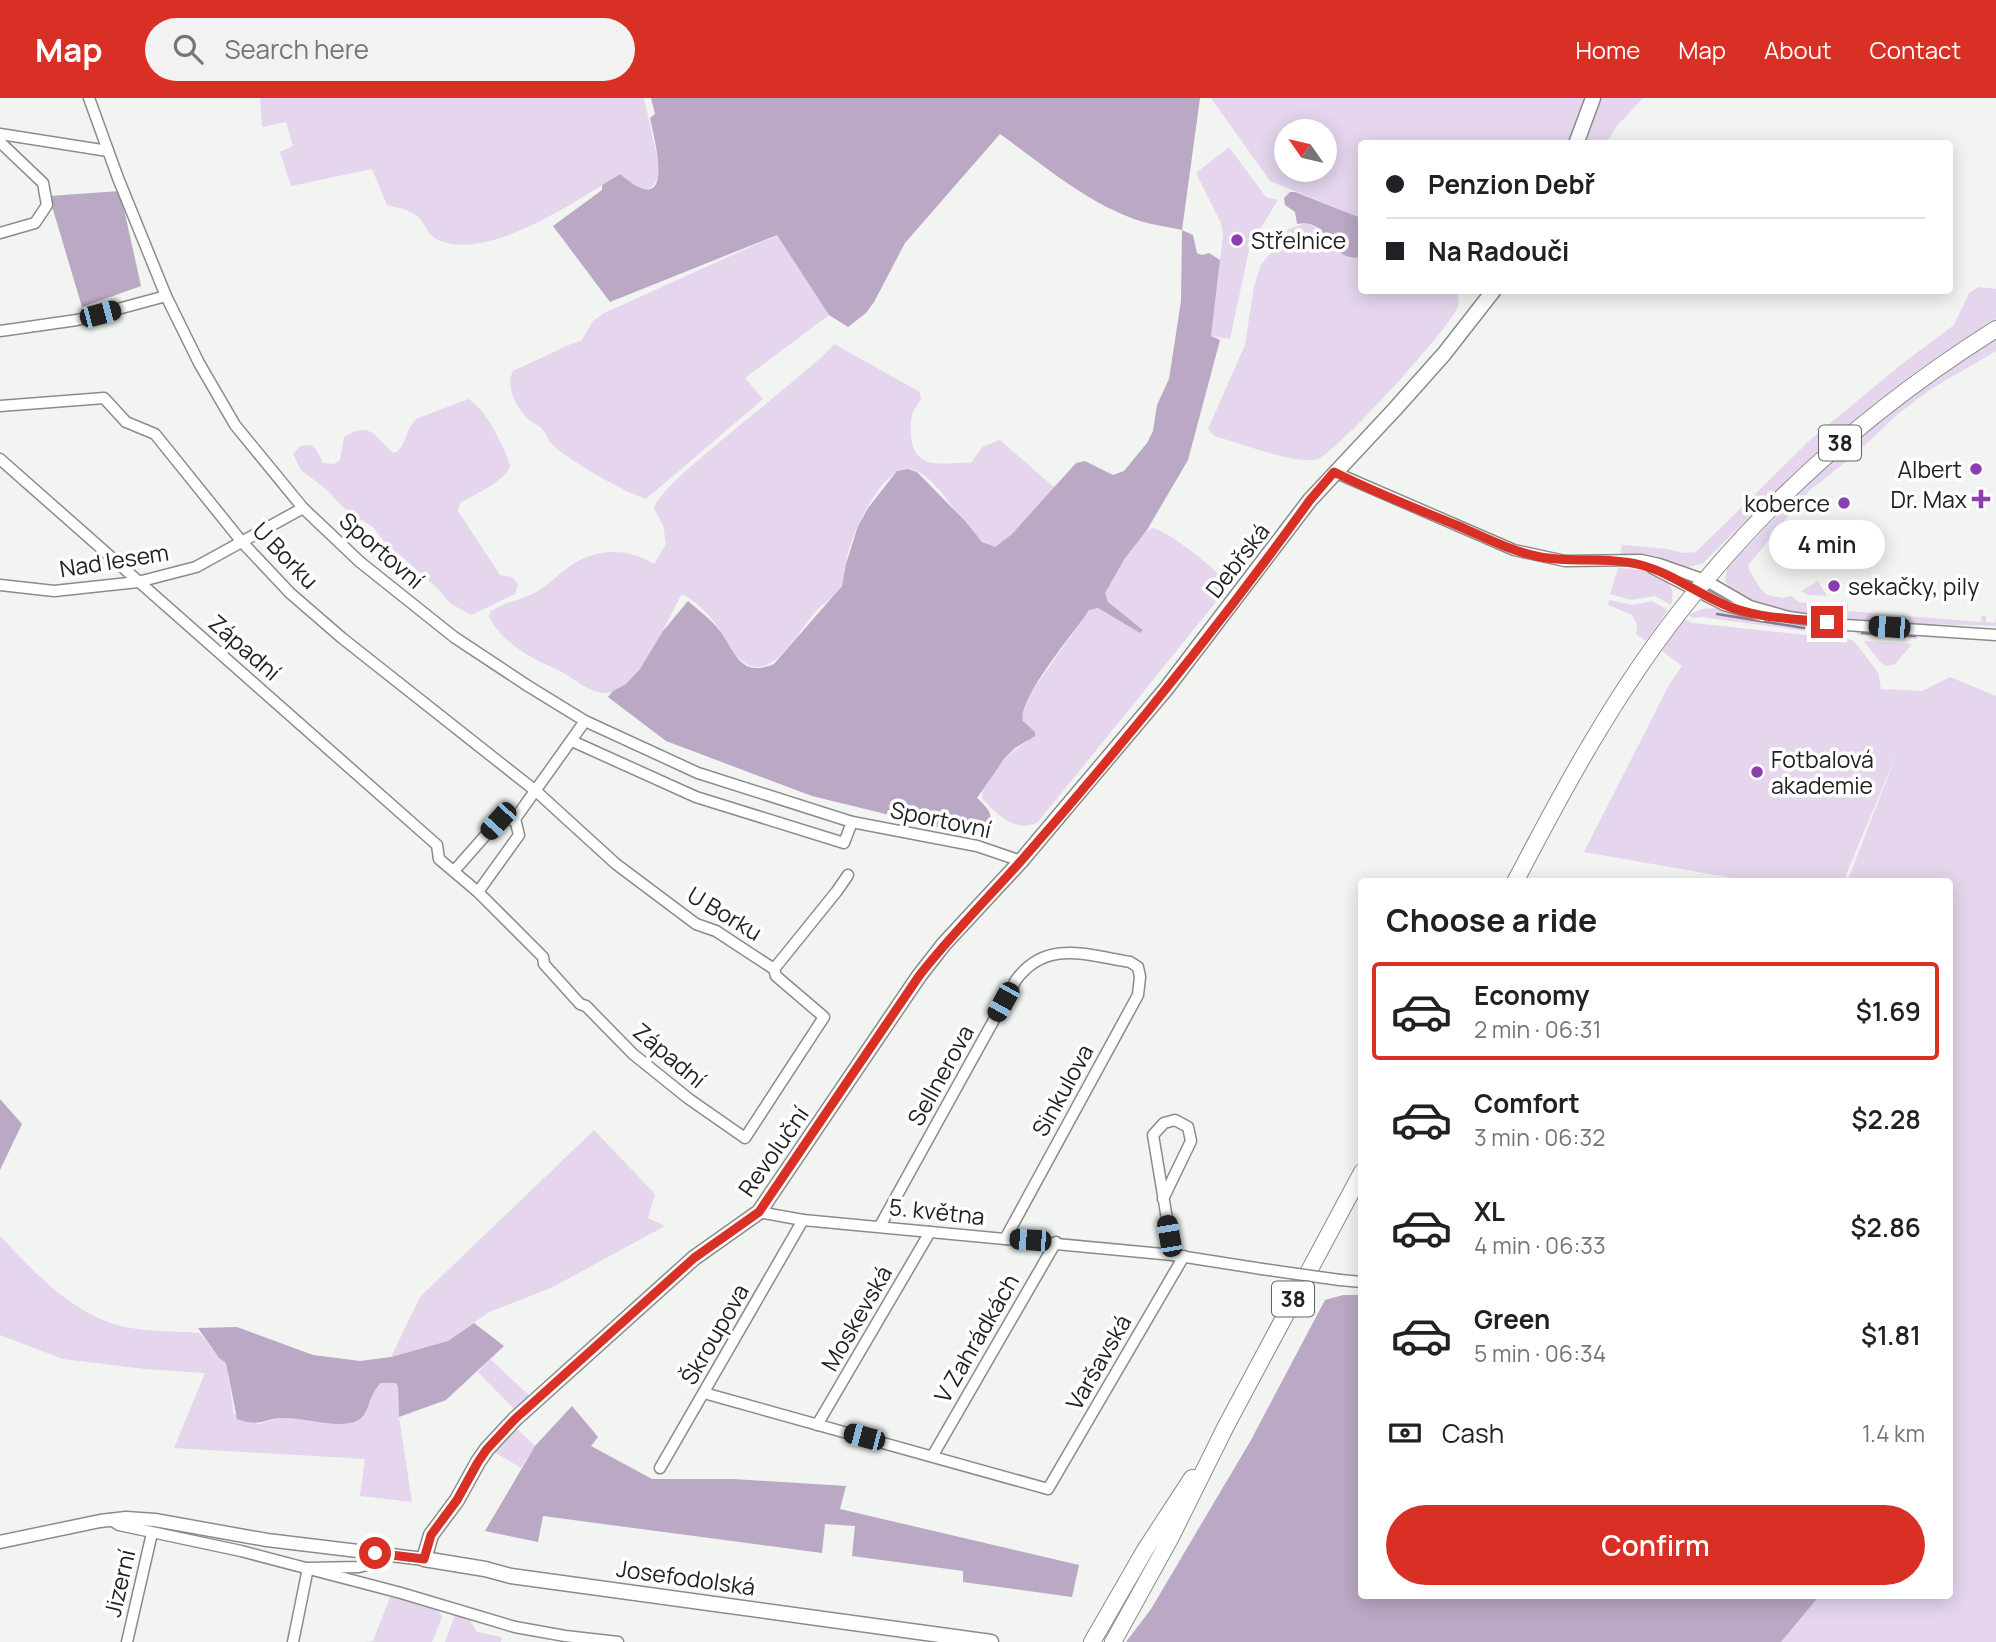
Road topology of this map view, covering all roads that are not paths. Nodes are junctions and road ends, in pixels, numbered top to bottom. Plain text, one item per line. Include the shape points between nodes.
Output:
1 (89, 98) edge
2 (1593, 98) edge
3 (0, 134) edge
4 (1577, 140) edge
5 (0, 142) edge
6 (108, 151) junction
7 (0, 233) edge
8 (1491, 294) edge
9 (166, 296) junction
10 (1996, 329) edge
11 (0, 331) edge
12 (0, 406) edge
13 (0, 459) edge
14 (1334, 472) junction
15 (303, 508) junction
16 (242, 542) junction
17 (138, 582) junction
18 (0, 585) edge
19 (1700, 586) junction
20 (1996, 635) edge
21 (585, 721) junction
22 (572, 741) junction
23 (537, 792) junction
24 (515, 819) junction
25 (852, 822) junction
26 (1021, 861) junction
27 (454, 871) junction
28 (848, 874) dead end
29 (1517, 878) edge
30 (478, 892) junction
31 (1130, 962) joint
32 (774, 969) junction
33 (824, 1017) joint
34 (1358, 1179) edge
35 (1163, 1199) junction
36 (759, 1212) junction
37 (803, 1220) junction
38 (880, 1226) junction
39 (930, 1232) junction
40 (1005, 1239) junction
41 (1056, 1242) junction
42 (1178, 1256) junction
43 (1358, 1282) edge
44 (704, 1393) junction
45 (817, 1425) junction
46 (1226, 1426) junction
47 (933, 1455) junction
48 (660, 1468) dead end
49 (110, 1519) junction
50 (152, 1533) junction
51 (0, 1542) edge
52 (375, 1553) junction
53 (424, 1559) junction
54 (308, 1568) junction
55 (1137, 1599) junction
56 (127, 1642) edge
57 (293, 1642) edge
58 (618, 1642) edge
59 (991, 1642) edge
60 (1092, 1642) edge
61 (1107, 1642) edge
62 (1113, 1642) edge

1 - 6 street, Sportovní
2 - 4 main road
3 - 6 street
5 - 7 street via 43,183 47,205 35,223
6 - 9 street, Sportovní
8 - 14 main road, Debřská via 1428,372
9 - 11 street via 77,320
9 - 15 street, Sportovní via 235,425
10 - 19 main road, 38 via 1901,393 1827,454
12 - 16 street, U Borku via 104,398 126,422 155,434
13 - 17 street, Západní
14 - 19 street via 1514,550 1564,561 1625,562
14 - 26 main road, Debřská via 1166,689
15 - 16 street, Nad lesem
15 - 21 street, Sportovní via 359,562 454,637
16 - 17 street, Nad lesem via 196,567
16 - 23 street, U Borku via 290,593 342,638
17 - 18 street, Nad lesem via 54,592
17 - 27 street, Západní via 437,845 439,859
19 - 20 street via 1746,613 1769,618
19 - 29 main road, 38 via 1613,709
21 - 22 street
21 - 25 street, Sportovní via 698,773
22 - 23 street
22 - 25 street via 696,797 844,843
23 - 24 street
23 - 32 street, U Borku via 616,864 696,924 716,931
24 - 27 street via 498,821
24 - 30 street via 519,835
25 - 26 street, Sportovní via 976,846
26 - 36 main road, Revoluční via 919,976
27 - 30 street, Západní
28 - 32 street
30 - 33 street, Západní via 543,957 544,964 580,1004 633,1054 745,1138
31 - 38 street, Sellnerova via 1060,951 1024,968
31 - 40 street, Sinkulova via 1138,967 1138,995
32 - 33 street, U Borku via 776,976
34 - 46 main road, 38
35 - 35 street via 1153,1135 1164,1123 1175,1120 1188,1127 1191,1141
35 - 42 street
36 - 37 street, 5. května
36 - 53 main road, Revoluční via 694,1258 515,1419 478,1462 431,1535
37 - 38 street, 5. května
37 - 44 street, Škroupova
38 - 39 street, 5. května
39 - 40 street, 5. května
39 - 45 street, Moskevská
40 - 41 street, 5. května
41 - 42 street, 5. května
41 - 47 street, V Zahrádkách
42 - 43 street, 5. května, bridge
42 - 47 street, Varšavská via 1048,1489
44 - 45 street
44 - 48 street, Škroupova
45 - 47 street
46 - 55 main road, 38
46 - 60 main road, 38
49 - 50 street
49 - 51 street, Josefodolská
49 - 52 street, Josefodolská via 155,1520
50 - 54 street
50 - 56 street, Jizerní
52 - 53 street, Josefodolská
52 - 54 street via 367,1565 359,1567
53 - 59 main road, Josefodolská via 524,1578
54 - 57 street
54 - 58 street via 515,1627
55 - 61 main road, 38
55 - 62 main road

